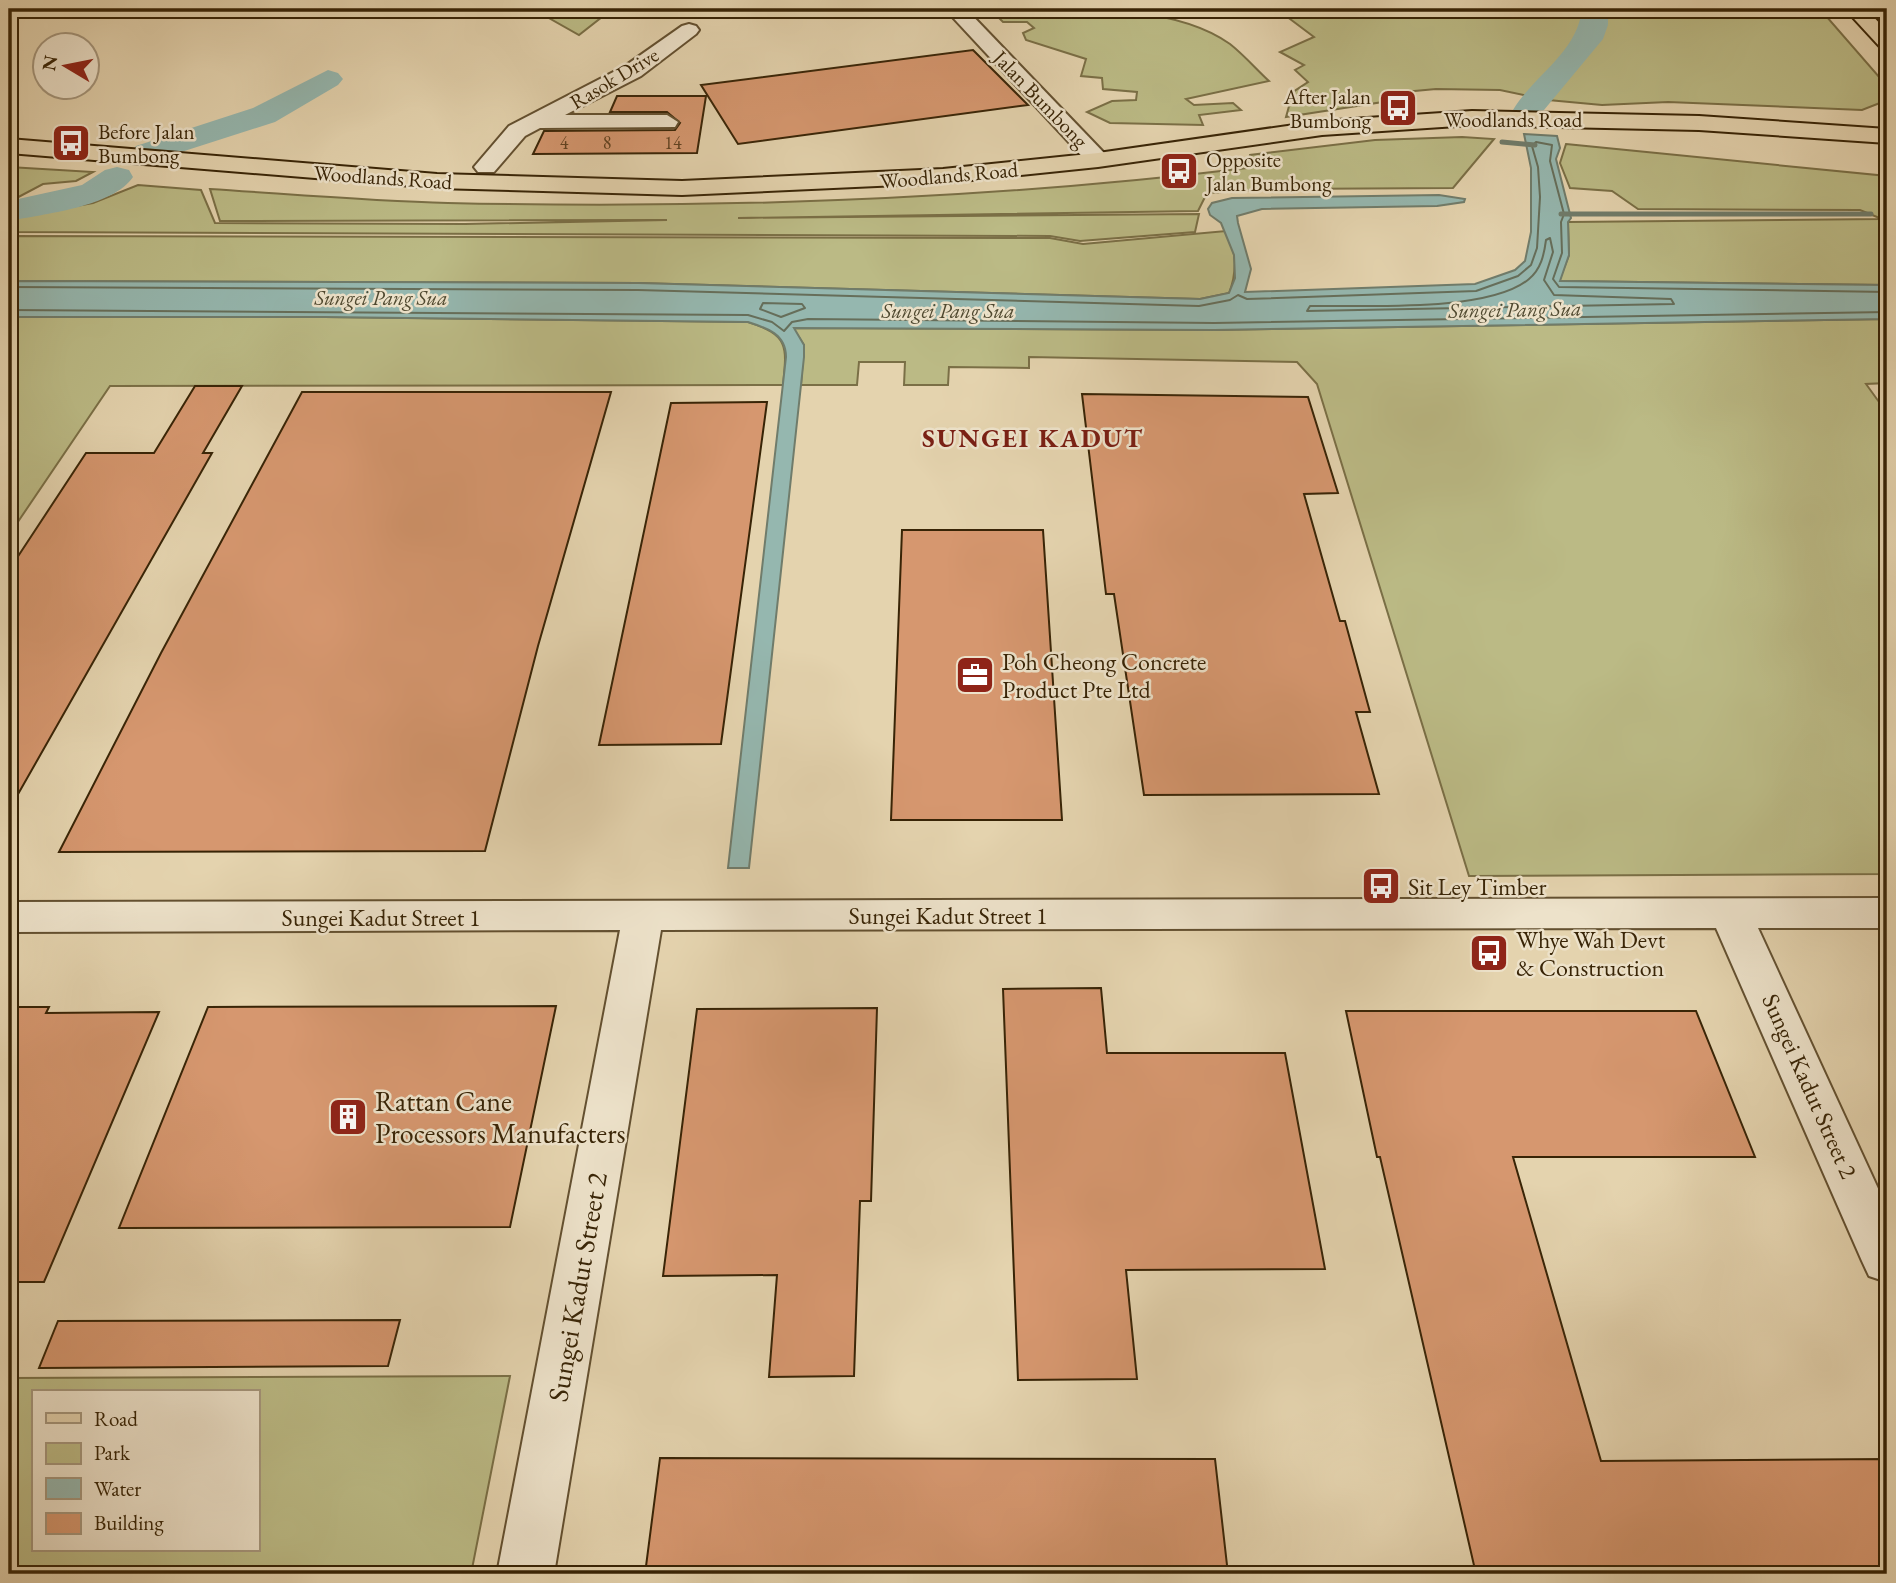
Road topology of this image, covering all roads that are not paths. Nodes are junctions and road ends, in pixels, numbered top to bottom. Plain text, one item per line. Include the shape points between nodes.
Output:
1 (955, 9) edge
2 (1855, 9) edge
3 (689, 30) dead end
4 (1887, 43) edge
5 (537, 121) junction
6 (667, 122) dead end
7 (1887, 122) edge
8 (1513, 123) junction
9 (1798, 136) junction
10 (1887, 136) edge
11 (9, 146) edge
12 (1862, 155) dead end
13 (1887, 156) edge
14 (1098, 159) junction
15 (9, 160) edge
16 (486, 167) junction
17 (437, 181) junction
18 (518, 185) junction
19 (1730, 912) junction
20 (1887, 913) edge
21 (643, 916) junction
22 (9, 917) edge
23 (1887, 1261) edge
24 (526, 1574) edge

1 - 14 street, Jalan Bumbong
2 - 4 main road
3 - 5 street, Rasok Drive via 633,71
5 - 6 street, Rasok Drive
5 - 16 street, Rasok Drive via 511,136
7 - 9 main road
8 - 9 main road, Woodlands Road
8 - 14 main road, Woodlands Road via 1322,128
8 - 15 main road, Woodlands Road via 1332,137 973,184 741,197 498,194
9 - 10 main road, Woodlands Road
11 - 17 main road, Woodlands Road
12 - 13 main road
14 - 18 main road, Woodlands Road via 943,177 817,184 682,188
16 - 17 street
16 - 18 street via 501,180
17 - 18 main road, Woodlands Road
19 - 20 street, Sungei Kadut Street 1
19 - 21 street, Sungei Kadut Street 1
19 - 23 street, Sungei Kadut Street 2
21 - 22 street, Sungei Kadut Street 1
21 - 24 street, Sungei Kadut Street 2

